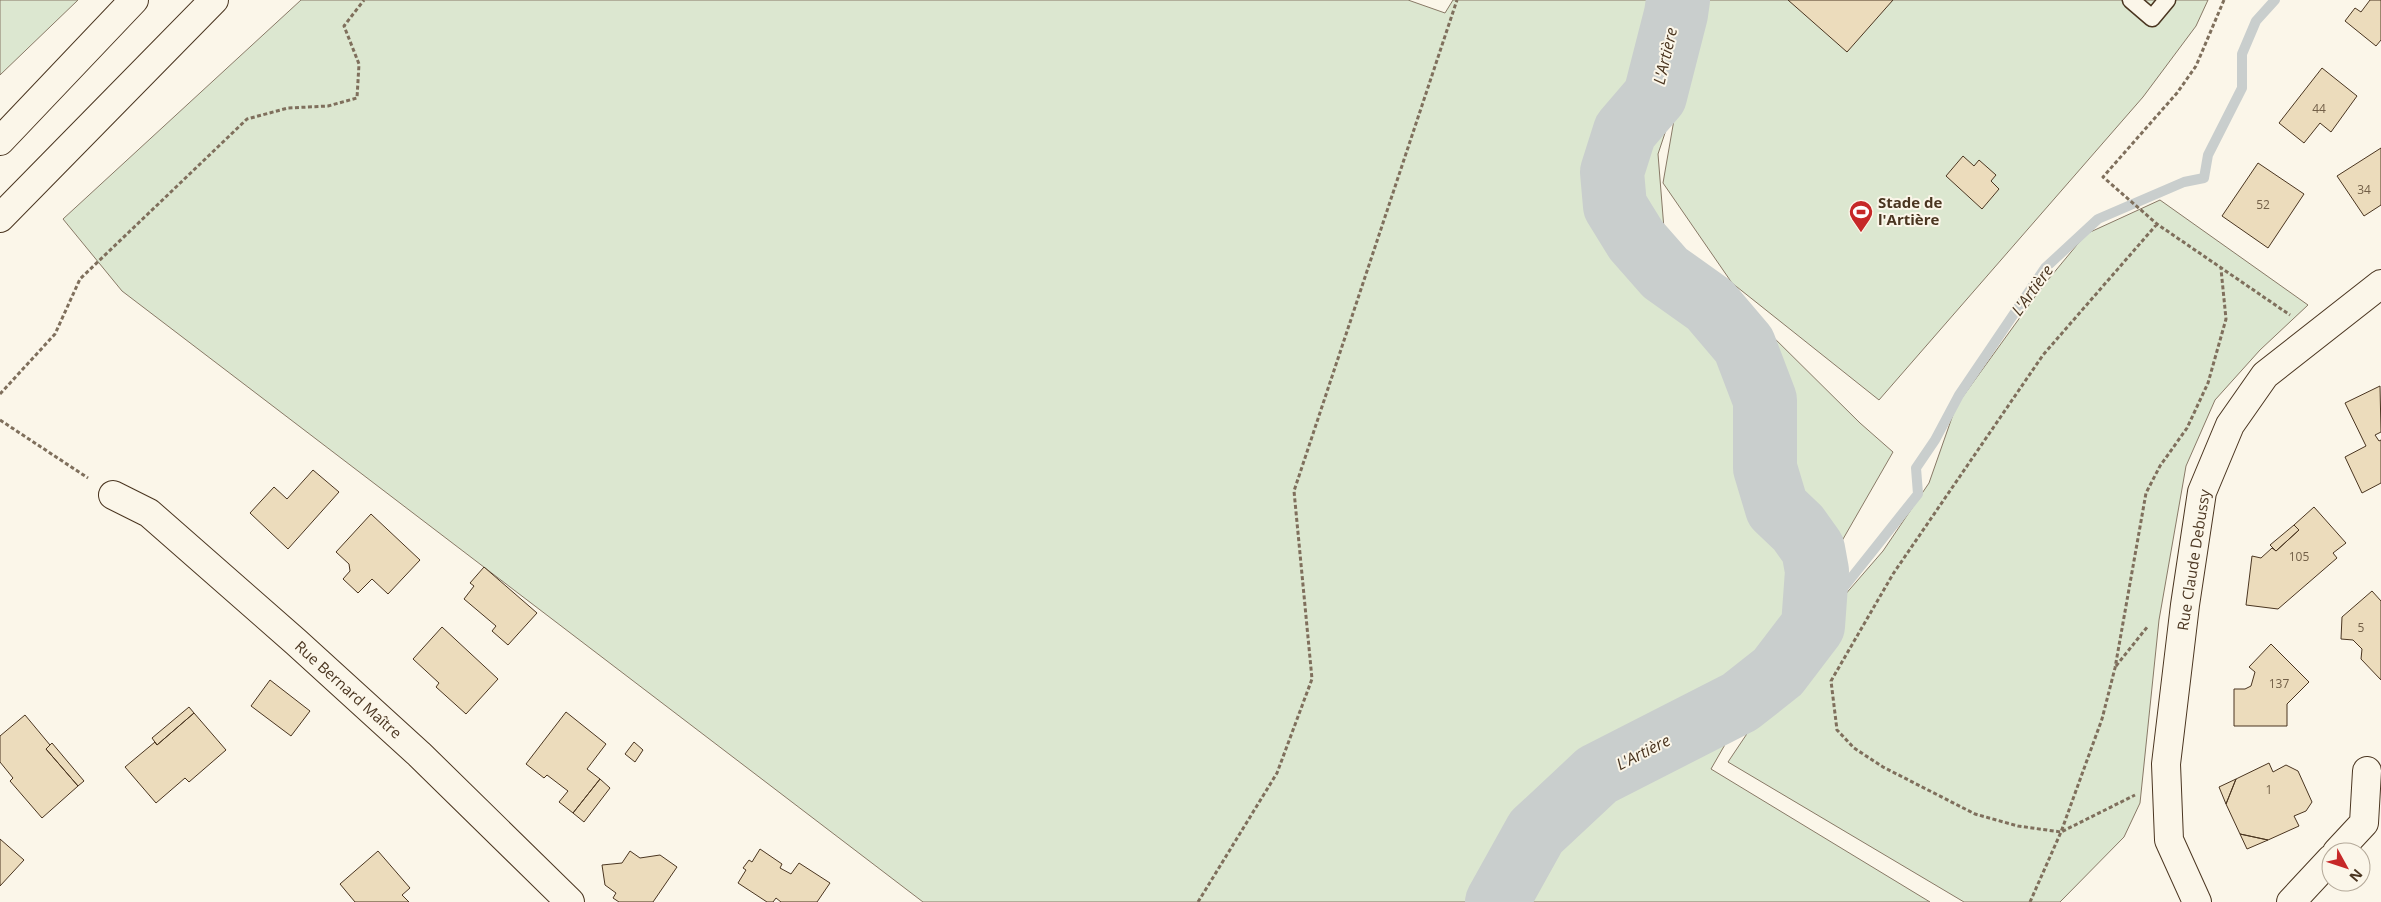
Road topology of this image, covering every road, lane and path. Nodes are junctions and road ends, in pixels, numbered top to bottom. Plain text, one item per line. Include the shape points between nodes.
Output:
1 (134, 0) edge
2 (214, 0) edge
3 (364, 0) edge
4 (1457, 0) edge
5 (2131, 0) edge
6 (2167, 0) edge
7 (2224, 0) edge
8 (0, 141) edge
9 (0, 218) edge
10 (2157, 224) junction
11 (2221, 269) junction
12 (2381, 284) edge
13 (2320, 331) junction
14 (0, 394) edge
15 (0, 420) edge
16 (113, 495) joint
17 (2367, 771) dead end
18 (2168, 803) junction
19 (2061, 832) junction
20 (2346, 842) edge
21 (2321, 870) edge
22 (570, 902) edge
23 (1198, 902) edge
24 (2030, 902) edge
25 (2197, 902) edge
26 (2291, 902) edge

1 - 8 main road
2 - 9 main road
3 - 14 path via 344,26 359,64 357,98 328,106 288,108 248,119 80,280 54,334
4 - 23 path via 1294,491 1312,678 1277,773
5 - 6 lane via 2152,18
7 - 10 path via 2196,66 2177,93 2103,177
10 - 11 path
10 - 19 path via 2043,355 1893,574 1831,681 1837,730 1854,748 1883,767 1975,814 2018,826
11 - 13 path via 2291,316
11 - 19 path via 2226,319 2208,383 2187,428 2160,466 2146,493 2115,668 2102,718
12 - 13 main road, Rue Claude Debussy
13 - 18 main road, Rue Claude Debussy via 2265,375 2230,425 2202,492 2166,764
15 - 16 path
16 - 22 main road, Rue Bernard Maître via 149,513 288,636 419,754
17 - 20 main road via 2364,823
18 - 19 path via 2143,791
18 - 25 main road, Rue Claude Debussy via 2169,840
19 - 24 path
21 - 26 main road

